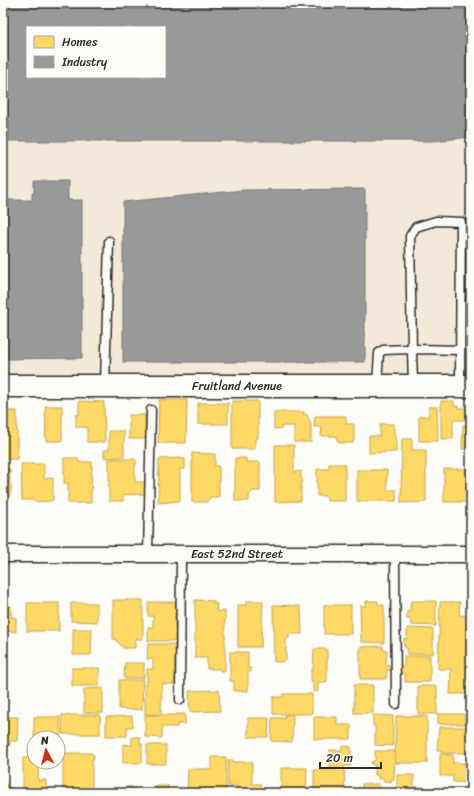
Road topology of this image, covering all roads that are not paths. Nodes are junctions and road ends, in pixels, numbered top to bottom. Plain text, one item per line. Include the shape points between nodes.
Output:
1 (109, 241) dead end
2 (460, 350) junction
3 (412, 351) junction
4 (3, 386) edge
5 (105, 386) junction
6 (377, 386) junction
7 (413, 386) junction
8 (465, 386) edge
9 (151, 410) dead end
10 (3, 554) edge
11 (148, 554) junction
12 (181, 554) junction
13 (395, 554) junction
14 (471, 554) edge
15 (180, 700) dead end
16 (396, 704) dead end

1 - 5 lane
2 - 3 lane
2 - 3 lane via 461,222 436,221 416,227 410,236
2 - 8 lane
3 - 6 lane via 383,350 379,353
3 - 7 lane
4 - 5 street, Fruitland Avenue
5 - 6 street, Fruitland Avenue
6 - 7 street, Fruitland Avenue
7 - 8 street, Fruitland Avenue
9 - 11 lane
10 - 11 street, East 52nd Street
11 - 12 street, East 52nd Street
12 - 13 street, East 52nd Street
12 - 15 lane
13 - 14 street, East 52nd Street
13 - 16 lane

